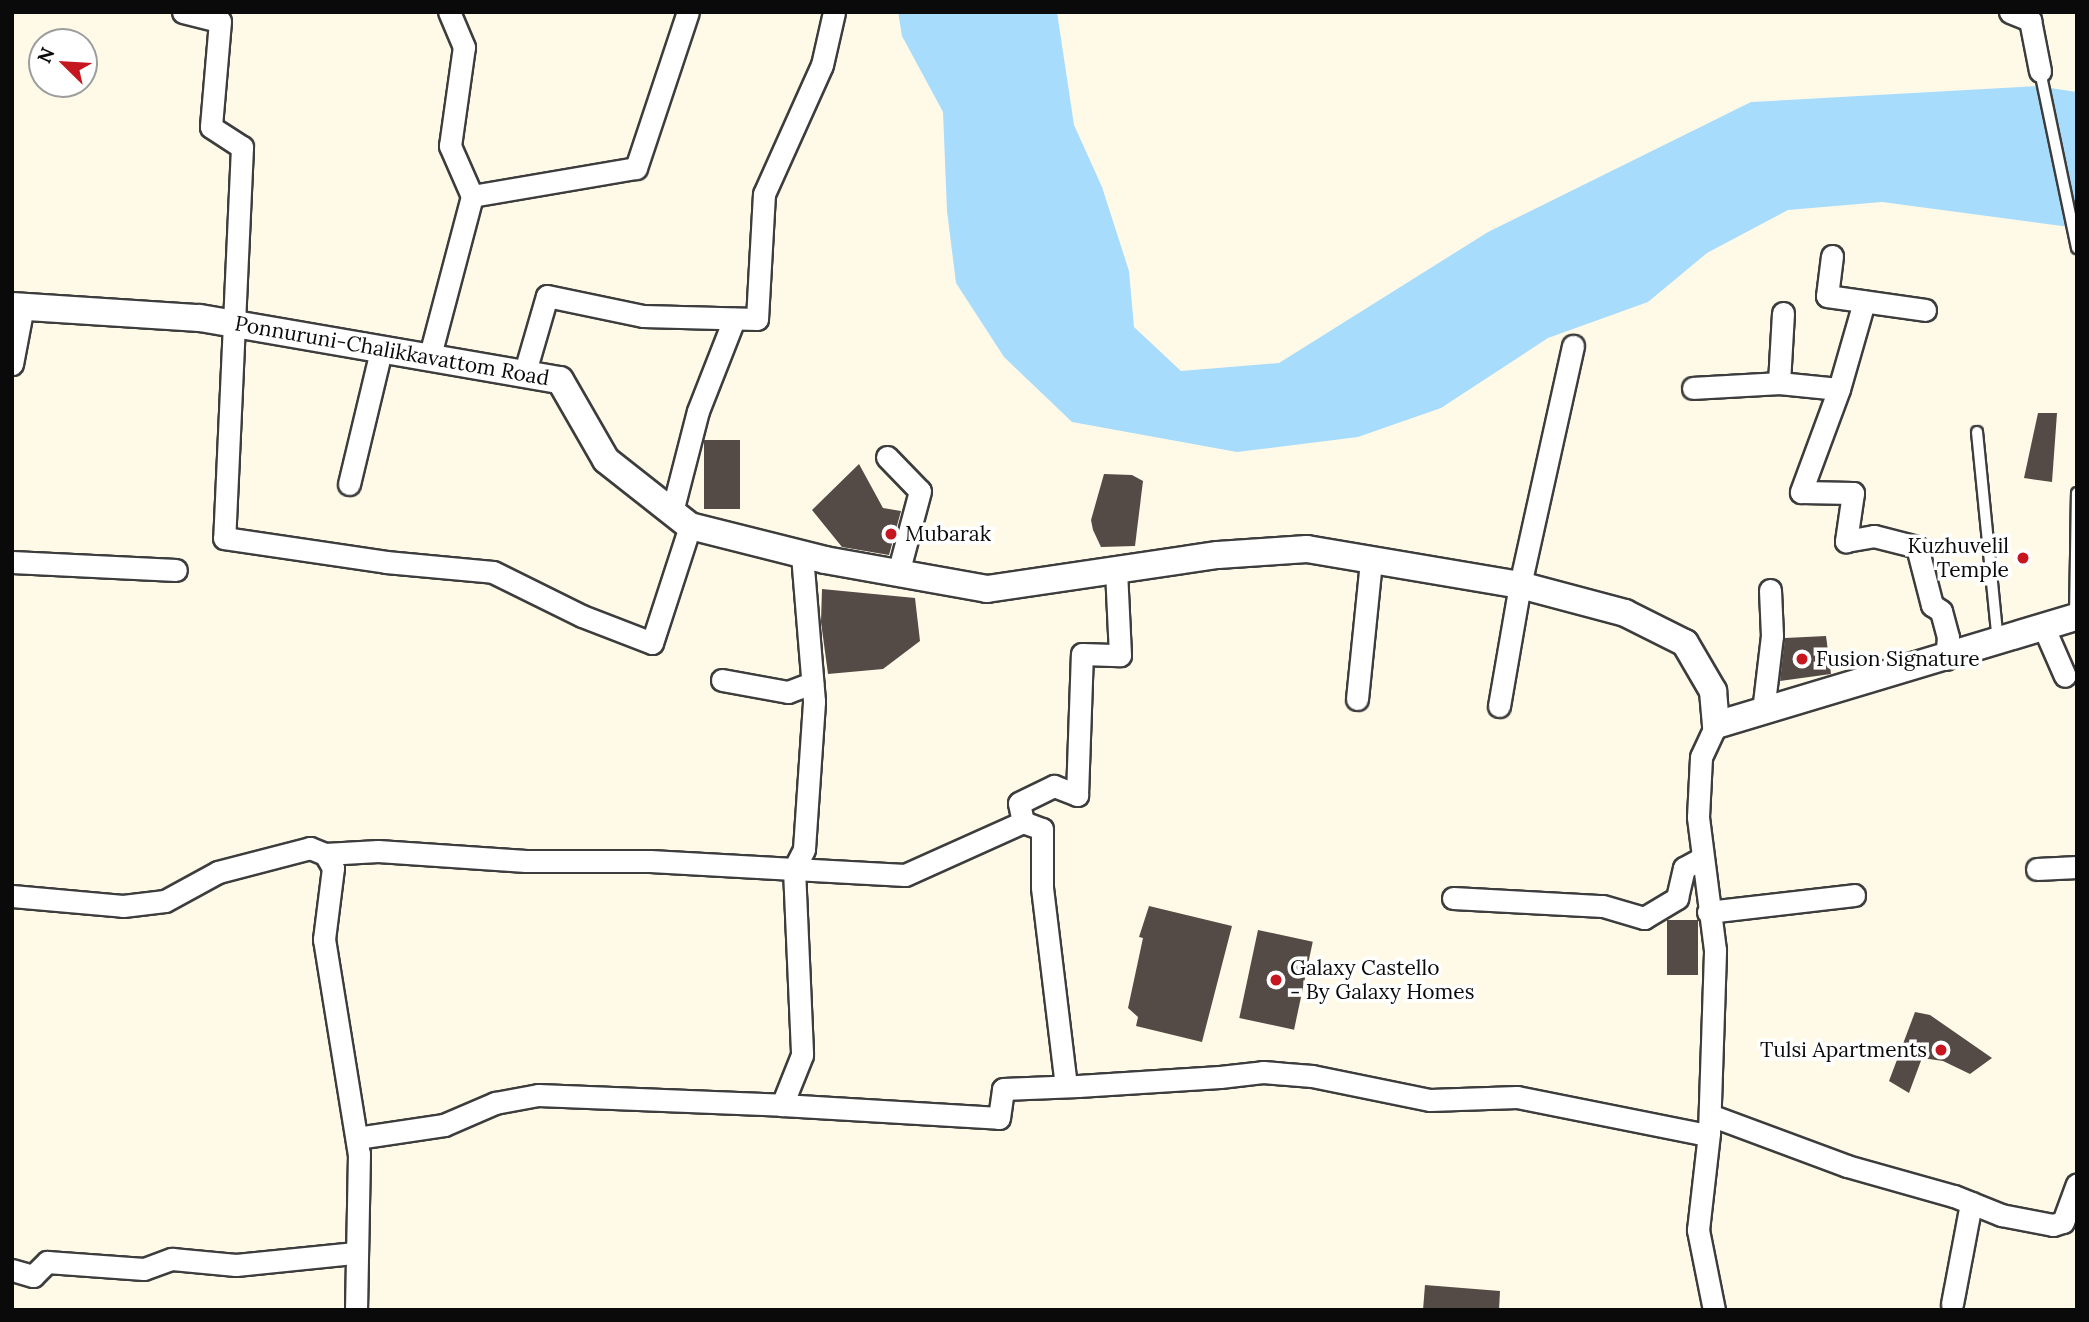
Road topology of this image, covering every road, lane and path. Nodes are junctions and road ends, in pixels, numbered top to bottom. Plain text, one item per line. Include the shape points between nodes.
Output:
1 (183, 12) edge
2 (450, 12) edge
3 (688, 12) edge
4 (834, 12) edge
5 (2010, 12) edge
6 (2040, 71) joint
7 (472, 196) junction
8 (2077, 248) edge
9 (1832, 256) dead end
10 (1864, 302) junction
11 (17, 306) edge
12 (1925, 310) dead end
13 (1783, 313) dead end
14 (734, 319) junction
15 (236, 324) junction
16 (1573, 346) dead end
17 (381, 351) junction
18 (429, 359) junction
19 (12, 364) edge
20 (524, 375) junction
21 (1779, 383) junction
22 (1693, 388) dead end
23 (1839, 389) junction
24 (1977, 432) dead end
25 (887, 457) dead end
26 (349, 484) dead end
27 (2077, 493) edge
28 (681, 519) junction
29 (802, 554) junction
30 (1371, 559) junction
31 (12, 562) edge
32 (176, 570) dead end
33 (1116, 570) junction
34 (898, 573) junction
35 (1520, 585) junction
36 (1770, 590) dead end
37 (2076, 617) edge
38 (2044, 628) junction
39 (1999, 644) junction
40 (1946, 659) junction
41 (2065, 676) dead end
42 (722, 680) dead end
43 (812, 683) junction
44 (1357, 699) dead end
45 (1499, 706) dead end
46 (1763, 711) junction
47 (1716, 725) junction
48 (1023, 822) junction
49 (325, 854) junction
50 (1702, 858) junction
51 (2077, 867) edge
52 (794, 869) junction
53 (2037, 869) dead end
54 (1854, 895) dead end
55 (12, 897) edge
56 (1453, 898) dead end
57 (1708, 912) junction
58 (1066, 1086) junction
59 (782, 1105) junction
60 (1709, 1125) junction
61 (357, 1138) junction
62 (2077, 1184) edge
63 (1971, 1203) junction
64 (355, 1253) junction
65 (12, 1270) edge
66 (1952, 1304) dead end
67 (356, 1310) edge
68 (1714, 1310) edge

1 - 15 street via 220,21 211,127 242,147
2 - 7 street via 464,47 450,146
3 - 7 street via 636,168
4 - 14 street via 822,65 764,194 757,319
5 - 6 street via 2030,20
6 - 8 lane
7 - 18 street
9 - 10 street via 1827,296
10 - 12 street
10 - 23 street
11 - 15 street, Ponnuruni-Chalikkavattom Road
11 - 19 street
13 - 21 street
14 - 20 street via 620,314 547,296
14 - 28 street via 698,411
15 - 17 street, Ponnuruni-Chalikkavattom Road
15 - 28 street via 224,538 386,562 494,572 582,616 652,643
16 - 35 street
17 - 18 street, Ponnuruni-Chalikkavattom Road
17 - 26 street
18 - 20 street, Ponnuruni-Chalikkavattom Road
20 - 28 street, Ponnuruni-Chalikkavattom Road via 560,380 606,460
21 - 22 street
21 - 23 street
23 - 40 street via 1801,492 1853,493 1846,541 1874,537 1917,547 1932,605 1941,611 1948,637
24 - 39 lane
25 - 34 street via 920,491
27 - 37 lane
28 - 29 street, Ponnuruni-Chalikkavattom Road
29 - 34 street, Ponnuruni-Chalikkavattom Road
29 - 43 street
30 - 33 street, Ponnuruni-Chalikkavattom Road via 1307,549
30 - 35 street, Ponnuruni-Chalikkavattom Road
30 - 44 street
31 - 32 street
33 - 34 street, Ponnuruni-Chalikkavattom Road via 987,589
33 - 48 street via 1119,655 1082,654 1077,795 1055,786 1019,803
35 - 45 street
35 - 47 street, Ponnuruni-Chalikkavattom Road via 1625,613 1685,643 1713,691
36 - 46 street via 1772,636
37 - 38 street
38 - 39 street
38 - 41 street
39 - 40 street
40 - 46 street
42 - 43 street via 788,692
43 - 52 street via 811,777 804,849
46 - 47 street
47 - 50 street via 1701,757 1698,817
48 - 52 street via 905,875
48 - 58 street via 1042,830 1042,887
49 - 52 street via 378,851 526,861
49 - 55 street via 310,848 218,872 165,901 123,906
49 - 61 street via 333,869 324,939
50 - 56 street via 1684,868 1677,898 1644,918 1603,906
50 - 57 street
51 - 53 street
52 - 59 street via 802,1055
54 - 57 street
57 - 60 street via 1715,950
58 - 59 street via 1003,1089 999,1118
58 - 60 street via 1288,1074 1430,1100 1517,1097
59 - 61 street via 538,1095 495,1103 444,1125
60 - 63 street
60 - 68 street via 1699,1230
61 - 64 street
62 - 63 street via 2063,1222 2053,1225 2001,1215
63 - 66 street
64 - 65 street via 236,1265 172,1259 144,1269 47,1262 33,1276
64 - 67 street

